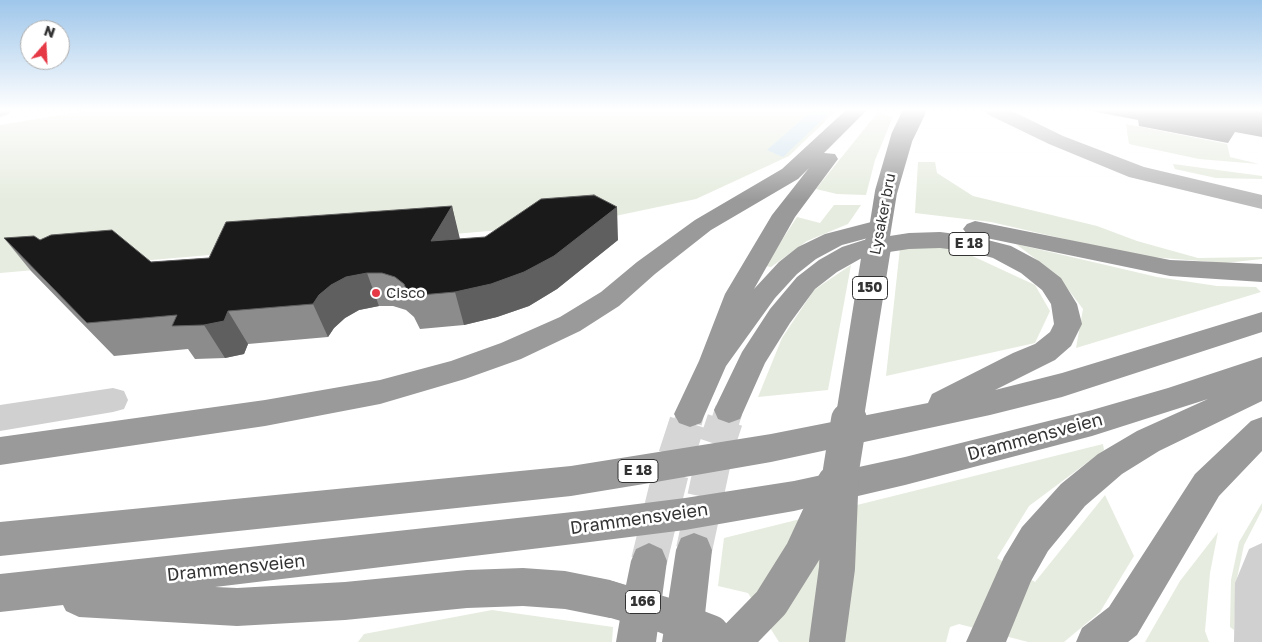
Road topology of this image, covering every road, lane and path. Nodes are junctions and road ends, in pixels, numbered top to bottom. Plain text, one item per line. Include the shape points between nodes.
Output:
1 (826, 140) edge
2 (841, 140) edge
3 (901, 140) edge
4 (1058, 140) edge
5 (1229, 194) junction
6 (1262, 196) edge
7 (1262, 202) edge
8 (1262, 273) edge
9 (1262, 322) edge
10 (714, 361) junction
11 (1262, 368) edge
12 (1262, 387) edge
13 (113, 400) dead end
14 (729, 410) tunnel mouth
15 (690, 414) tunnel mouth
16 (0, 418) edge
17 (912, 420) junction
18 (1262, 430) edge
19 (0, 451) edge
20 (841, 470) junction
21 (0, 539) edge
22 (694, 550) tunnel mouth
23 (649, 561) tunnel mouth
24 (1262, 561) edge
25 (0, 593) edge
26 (1113, 635) edge
27 (715, 640) edge
28 (636, 642) edge
29 (827, 642) edge
30 (986, 642) edge
31 (1254, 642) edge

1 - 19 highway via 790,174 703,225 610,299 570,324 511,350 455,371 380,392 265,413
2 - 10 highway via 805,186 756,260 738,294
3 - 20 highway, Lysaker bru / 150, bridge via 886,192
4 - 5 main road via 1157,178
5 - 6 main road
5 - 7 main road
8 - 10 highway, E 18 via 1170,268 965,228 890,226 834,240 801,258 766,292
9 - 17 highway, E 18 via 1062,385
10 - 15 highway
11 - 25 highway, Drammensveien via 1092,422 794,496 582,528
12 - 30 highway via 1148,441 1110,464 1073,494 1035,539 1017,570
13 - 16 street
14 - 17 highway, E 18 via 752,360 806,282 851,253 909,240 972,244 1002,252 1052,284 1064,304 1068,324 1061,339 1045,352
17 - 21 highway, E 18 via 771,448 571,481
18 - 26 highway via 1207,485
20 - 27 highway, bridge via 803,552 771,603
20 - 29 highway, 150, bridge via 837,568
22 - 27 highway
23 - 28 highway, 166
24 - 31 street via 1254,583
25 - 27 highway, bridge via 237,607 522,587 565,590 610,599 664,615

